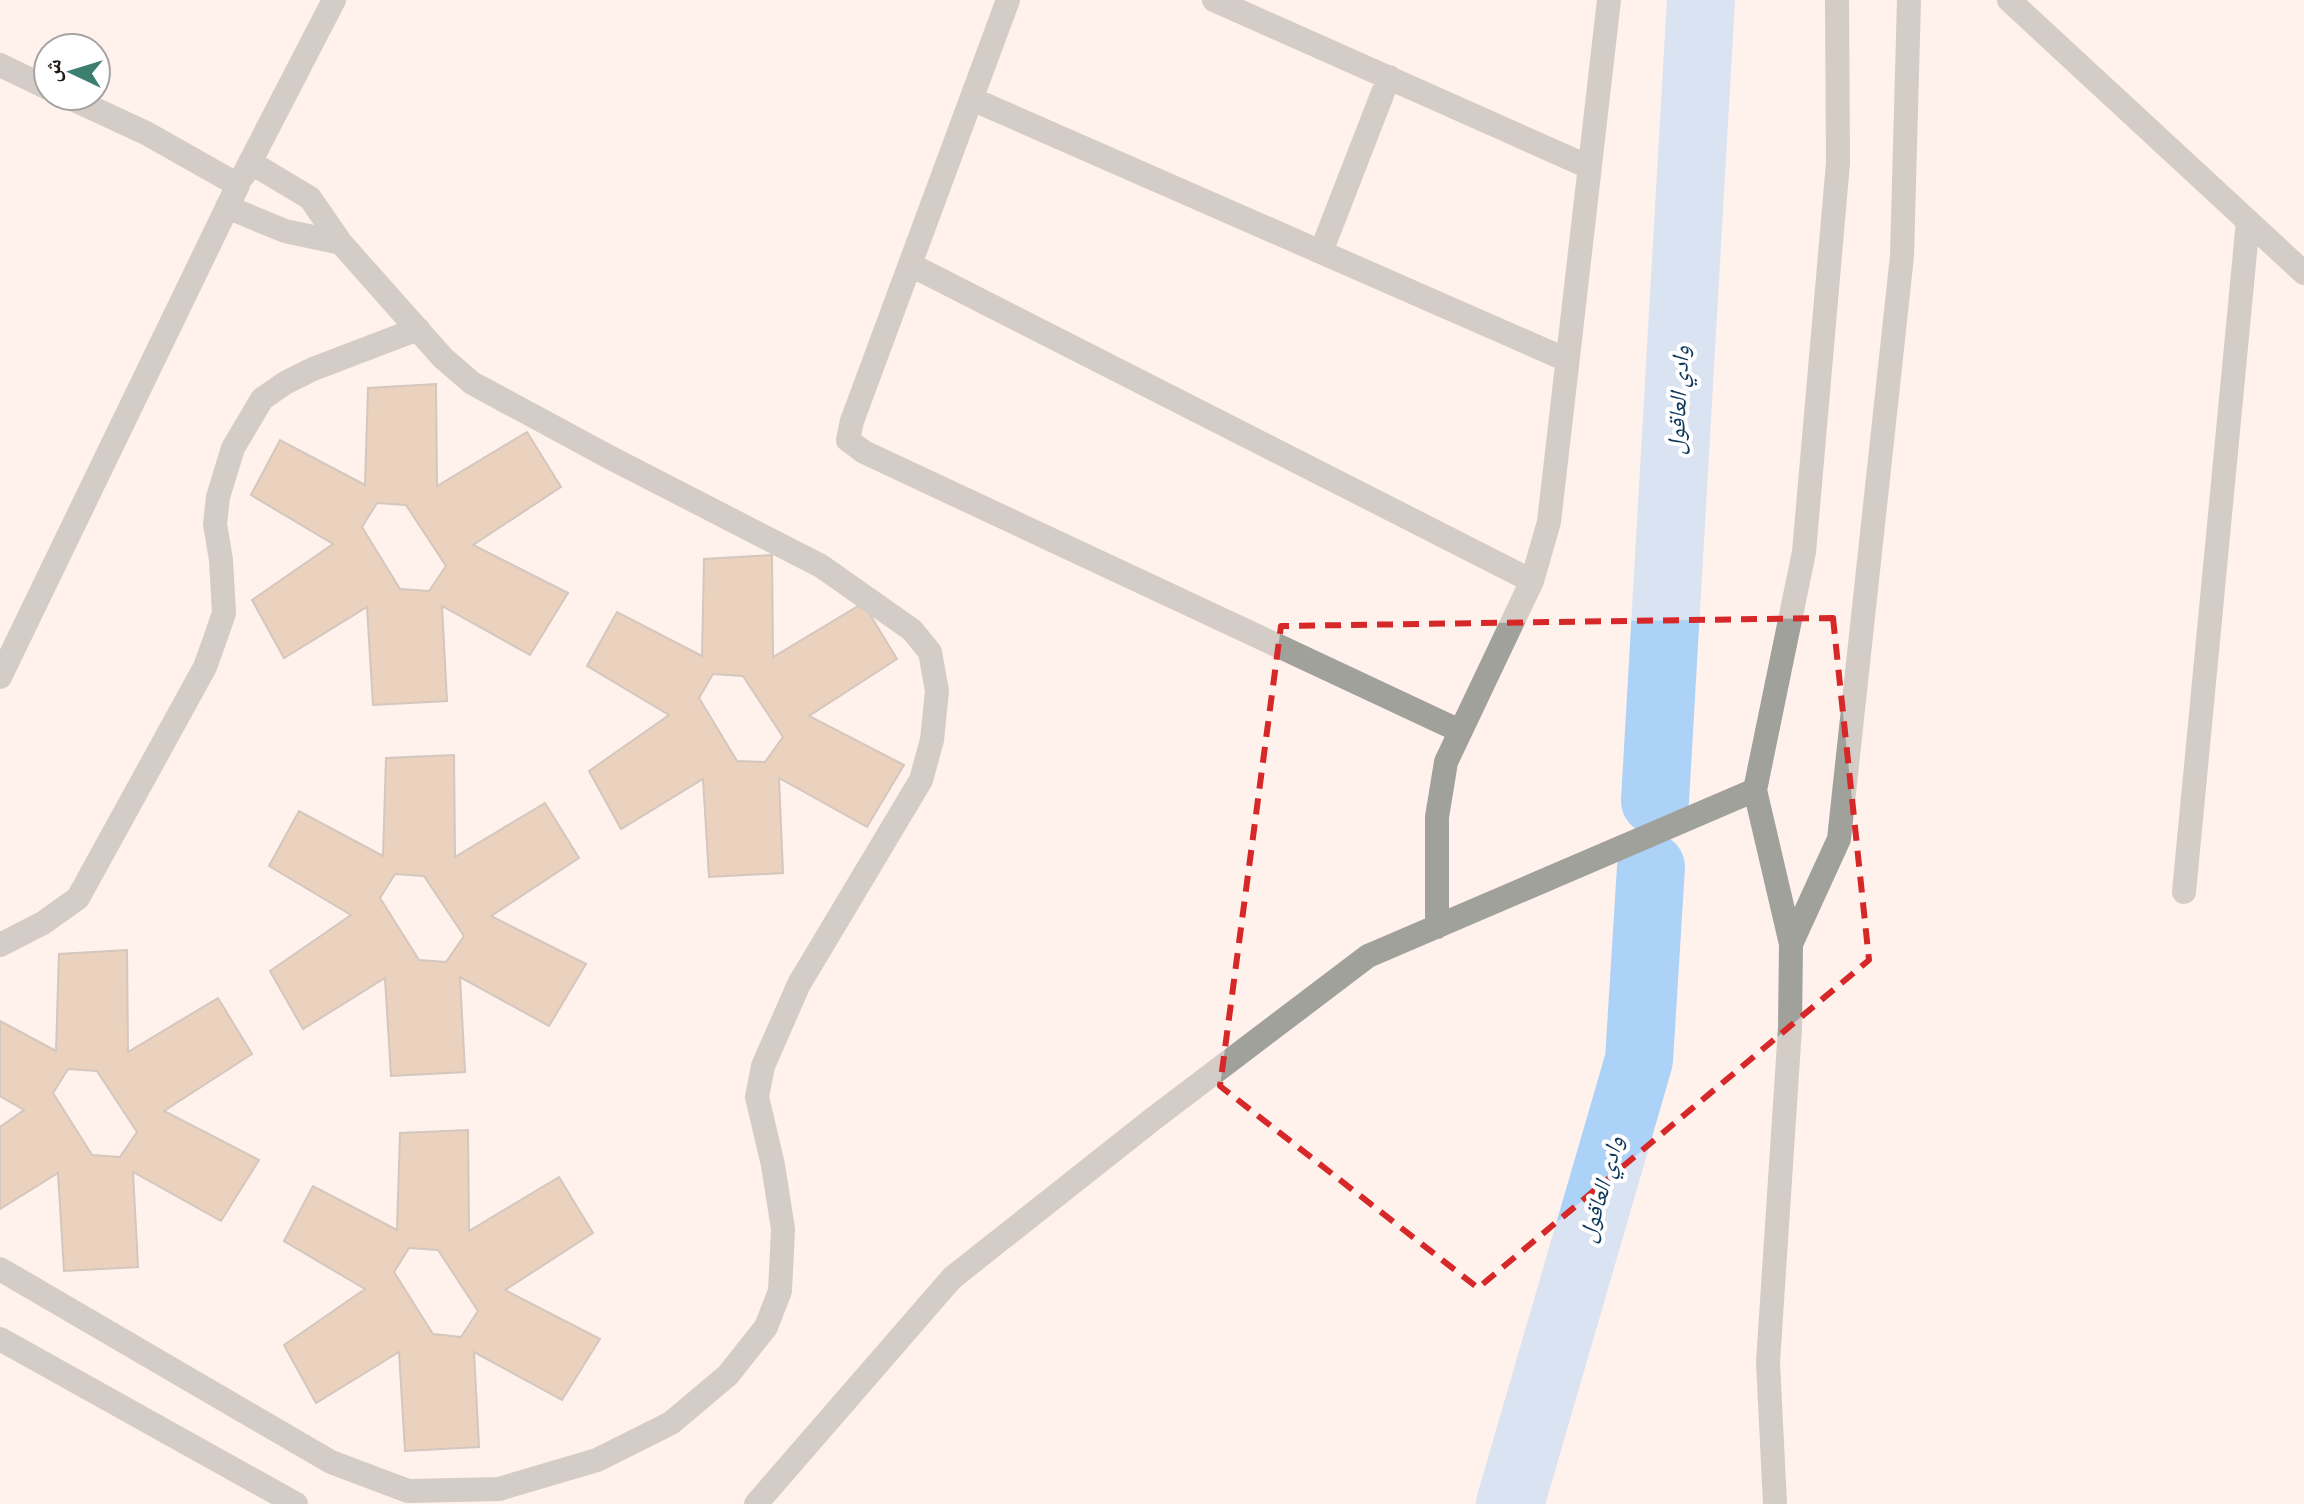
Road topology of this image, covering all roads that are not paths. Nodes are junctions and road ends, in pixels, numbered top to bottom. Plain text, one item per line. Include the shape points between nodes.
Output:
1 (334, 0) edge
2 (1008, 0) edge
3 (1214, 0) edge
4 (1609, 0) edge
5 (1837, 0) edge
6 (1909, 0) edge
7 (2009, 0) edge
8 (0, 65) edge
9 (1389, 77) junction
10 (32, 80) edge
11 (972, 99) junction
12 (101, 112) edge
13 (250, 162) junction
14 (1589, 167) junction
15 (233, 196) junction
16 (2248, 221) junction
17 (341, 243) junction
18 (1321, 252) junction
19 (911, 265) junction
20 (2304, 273) edge
21 (418, 329) junction
22 (1567, 360) junction
23 (1532, 581) junction
24 (0, 677) edge
25 (1460, 731) junction
26 (1755, 790) junction
27 (2184, 892) dead end
28 (1437, 927) junction
29 (1791, 944) junction
30 (0, 945) edge
31 (0, 1269) edge
32 (0, 1339) edge
33 (296, 1504) edge
34 (756, 1504) edge
35 (1775, 1504) edge

1 - 13 street
2 - 11 street
3 - 9 street
4 - 14 street
5 - 26 street via 1838,163 1804,552
6 - 29 street via 1902,256 1839,839
7 - 16 street
8 - 10 street
9 - 14 street
9 - 18 street
11 - 18 street
11 - 19 street
12 - 15 street via 146,133
13 - 15 street
13 - 17 street via 310,198
14 - 22 street
15 - 17 street via 285,231
15 - 24 street
16 - 20 street
16 - 27 street
17 - 21 street
18 - 22 street
19 - 23 street
19 - 25 street via 848,440
21 - 30 street via 313,369 262,399 233,448 218,497 215,524 224,613 205,667 78,898
21 - 31 street via 472,383 821,566 912,630 930,652 937,691 921,780 799,984 763,1066 757,1097 783,1229 780,1291 766,1327 728,1375 671,1423 597,1460 499,1489 408,1491 331,1462
22 - 23 street via 1549,522
23 - 25 street
25 - 28 street via 1446,762 1437,817
26 - 28 street
26 - 29 street
28 - 34 street via 1368,956 952,1278
29 - 35 street via 1789,1059 1768,1362
32 - 33 street

